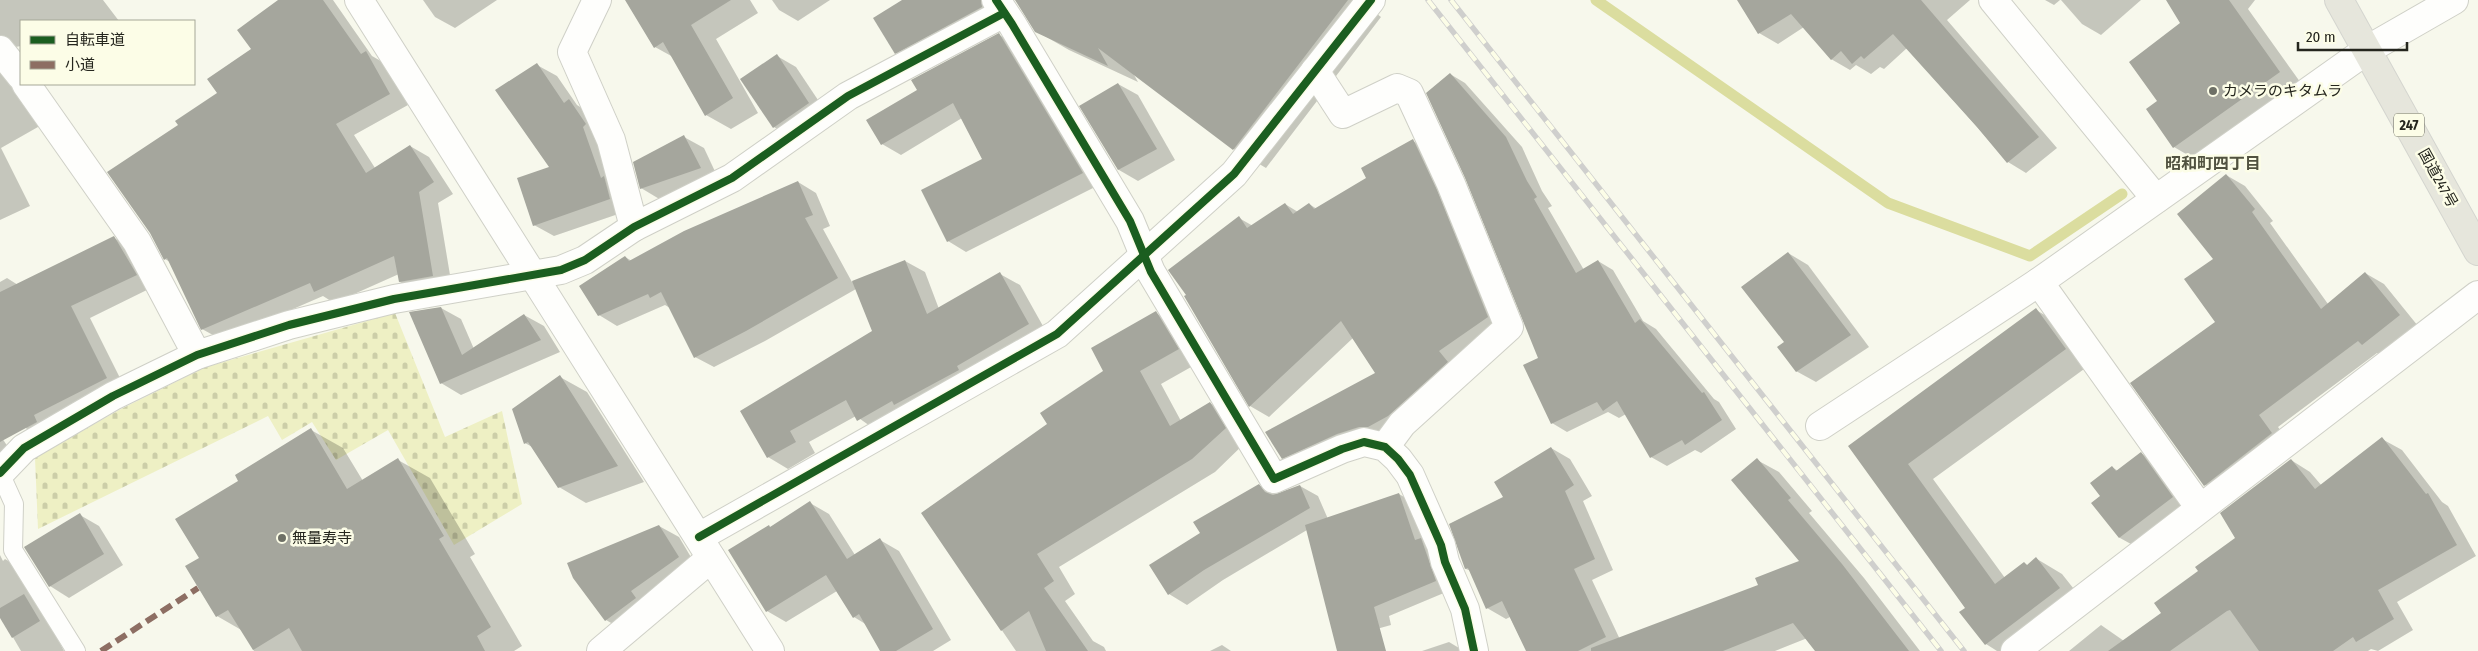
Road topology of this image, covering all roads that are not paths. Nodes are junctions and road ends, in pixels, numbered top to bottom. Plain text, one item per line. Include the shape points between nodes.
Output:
1 (359, 0) edge
2 (597, 0) edge
3 (1371, 0) edge
4 (1993, 0) edge
5 (2339, 0) edge
6 (2454, 0) edge
7 (1000, 7) edge
8 (0, 50) edge
9 (2367, 50) junction
10 (1315, 71) junction
11 (20, 75) edge
12 (27, 85) edge
13 (2156, 199) junction
14 (634, 227) junction
15 (2478, 251) edge
16 (1144, 254) junction
17 (532, 275) junction
18 (2040, 282) junction
19 (2478, 295) edge
20 (197, 355) junction
21 (1820, 426) dead end
22 (1385, 447) junction
23 (0, 473) edge
24 (2200, 508) junction
25 (705, 548) junction
26 (76, 651) edge
27 (601, 651) edge
28 (770, 651) edge
29 (1474, 651) edge
30 (2015, 651) edge

1 - 17 street
2 - 14 street via 572,52 612,140
3 - 10 street
4 - 13 street
5 - 9 highway, 国道247号 / 247
6 - 9 street
7 - 14 street via 848,96 732,178
7 - 16 street via 1130,221
8 - 11 street
9 - 13 street
9 - 15 highway, 国道247号 / 247
10 - 16 street via 1234,174
10 - 22 street via 1343,114 1397,88 1409,93 1451,184 1509,327 1402,424
12 - 20 street via 136,242
13 - 18 street
14 - 17 street via 586,260 561,270
16 - 22 street via 1151,272 1274,479 1364,442
16 - 25 street via 1057,334
17 - 20 street via 394,299 289,325
17 - 25 street
18 - 21 street
18 - 24 street
19 - 24 street
20 - 23 street via 113,396 24,448
22 - 29 street via 1410,475 1441,545 1465,609
23 - 26 lane via 14,504 13,550
24 - 30 street
25 - 27 street
25 - 28 street

